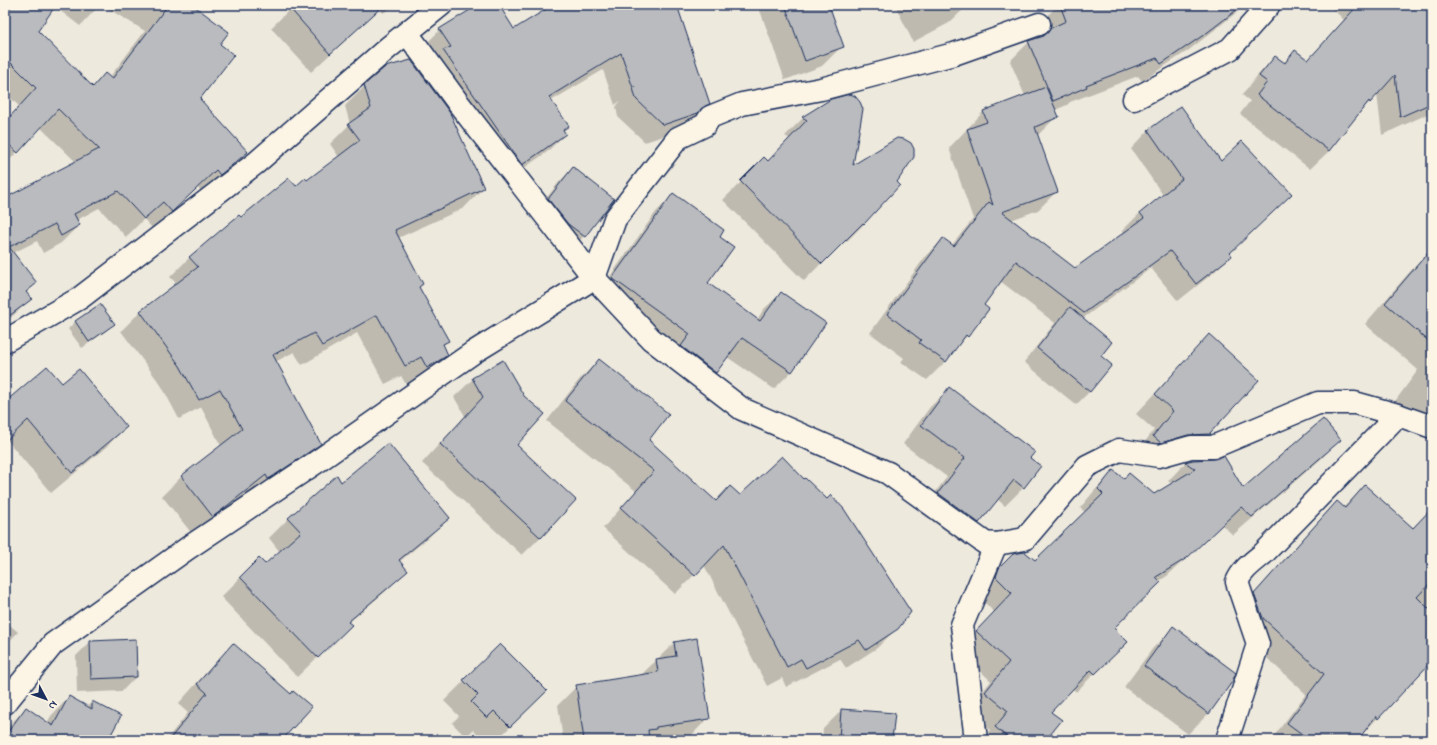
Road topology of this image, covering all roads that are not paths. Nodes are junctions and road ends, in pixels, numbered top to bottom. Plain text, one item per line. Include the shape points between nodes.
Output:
1 (442, 5) edge
2 (1269, 5) edge
3 (1039, 24) dead end
4 (407, 33) junction
5 (1134, 99) dead end
6 (594, 278) junction
7 (5, 341) edge
8 (1398, 414) junction
9 (1432, 427) edge
10 (996, 544) junction
11 (5, 703) edge
12 (976, 740) edge
13 (1227, 740) edge

1 - 4 street
2 - 5 street via 1230,49
3 - 6 street via 954,54 821,88 742,104 710,118 705,125 678,138 615,219
4 - 6 street via 458,104
4 - 7 street via 256,163 86,293
6 - 10 street via 651,339 742,409 888,473 985,543
6 - 11 street via 474,352 53,644
8 - 9 street
8 - 10 street via 1354,403 1318,403 1213,447 1191,447 1159,456 1118,450 1087,466 1025,539
8 - 13 street via 1240,575 1238,582 1258,644
10 - 12 street via 962,625

